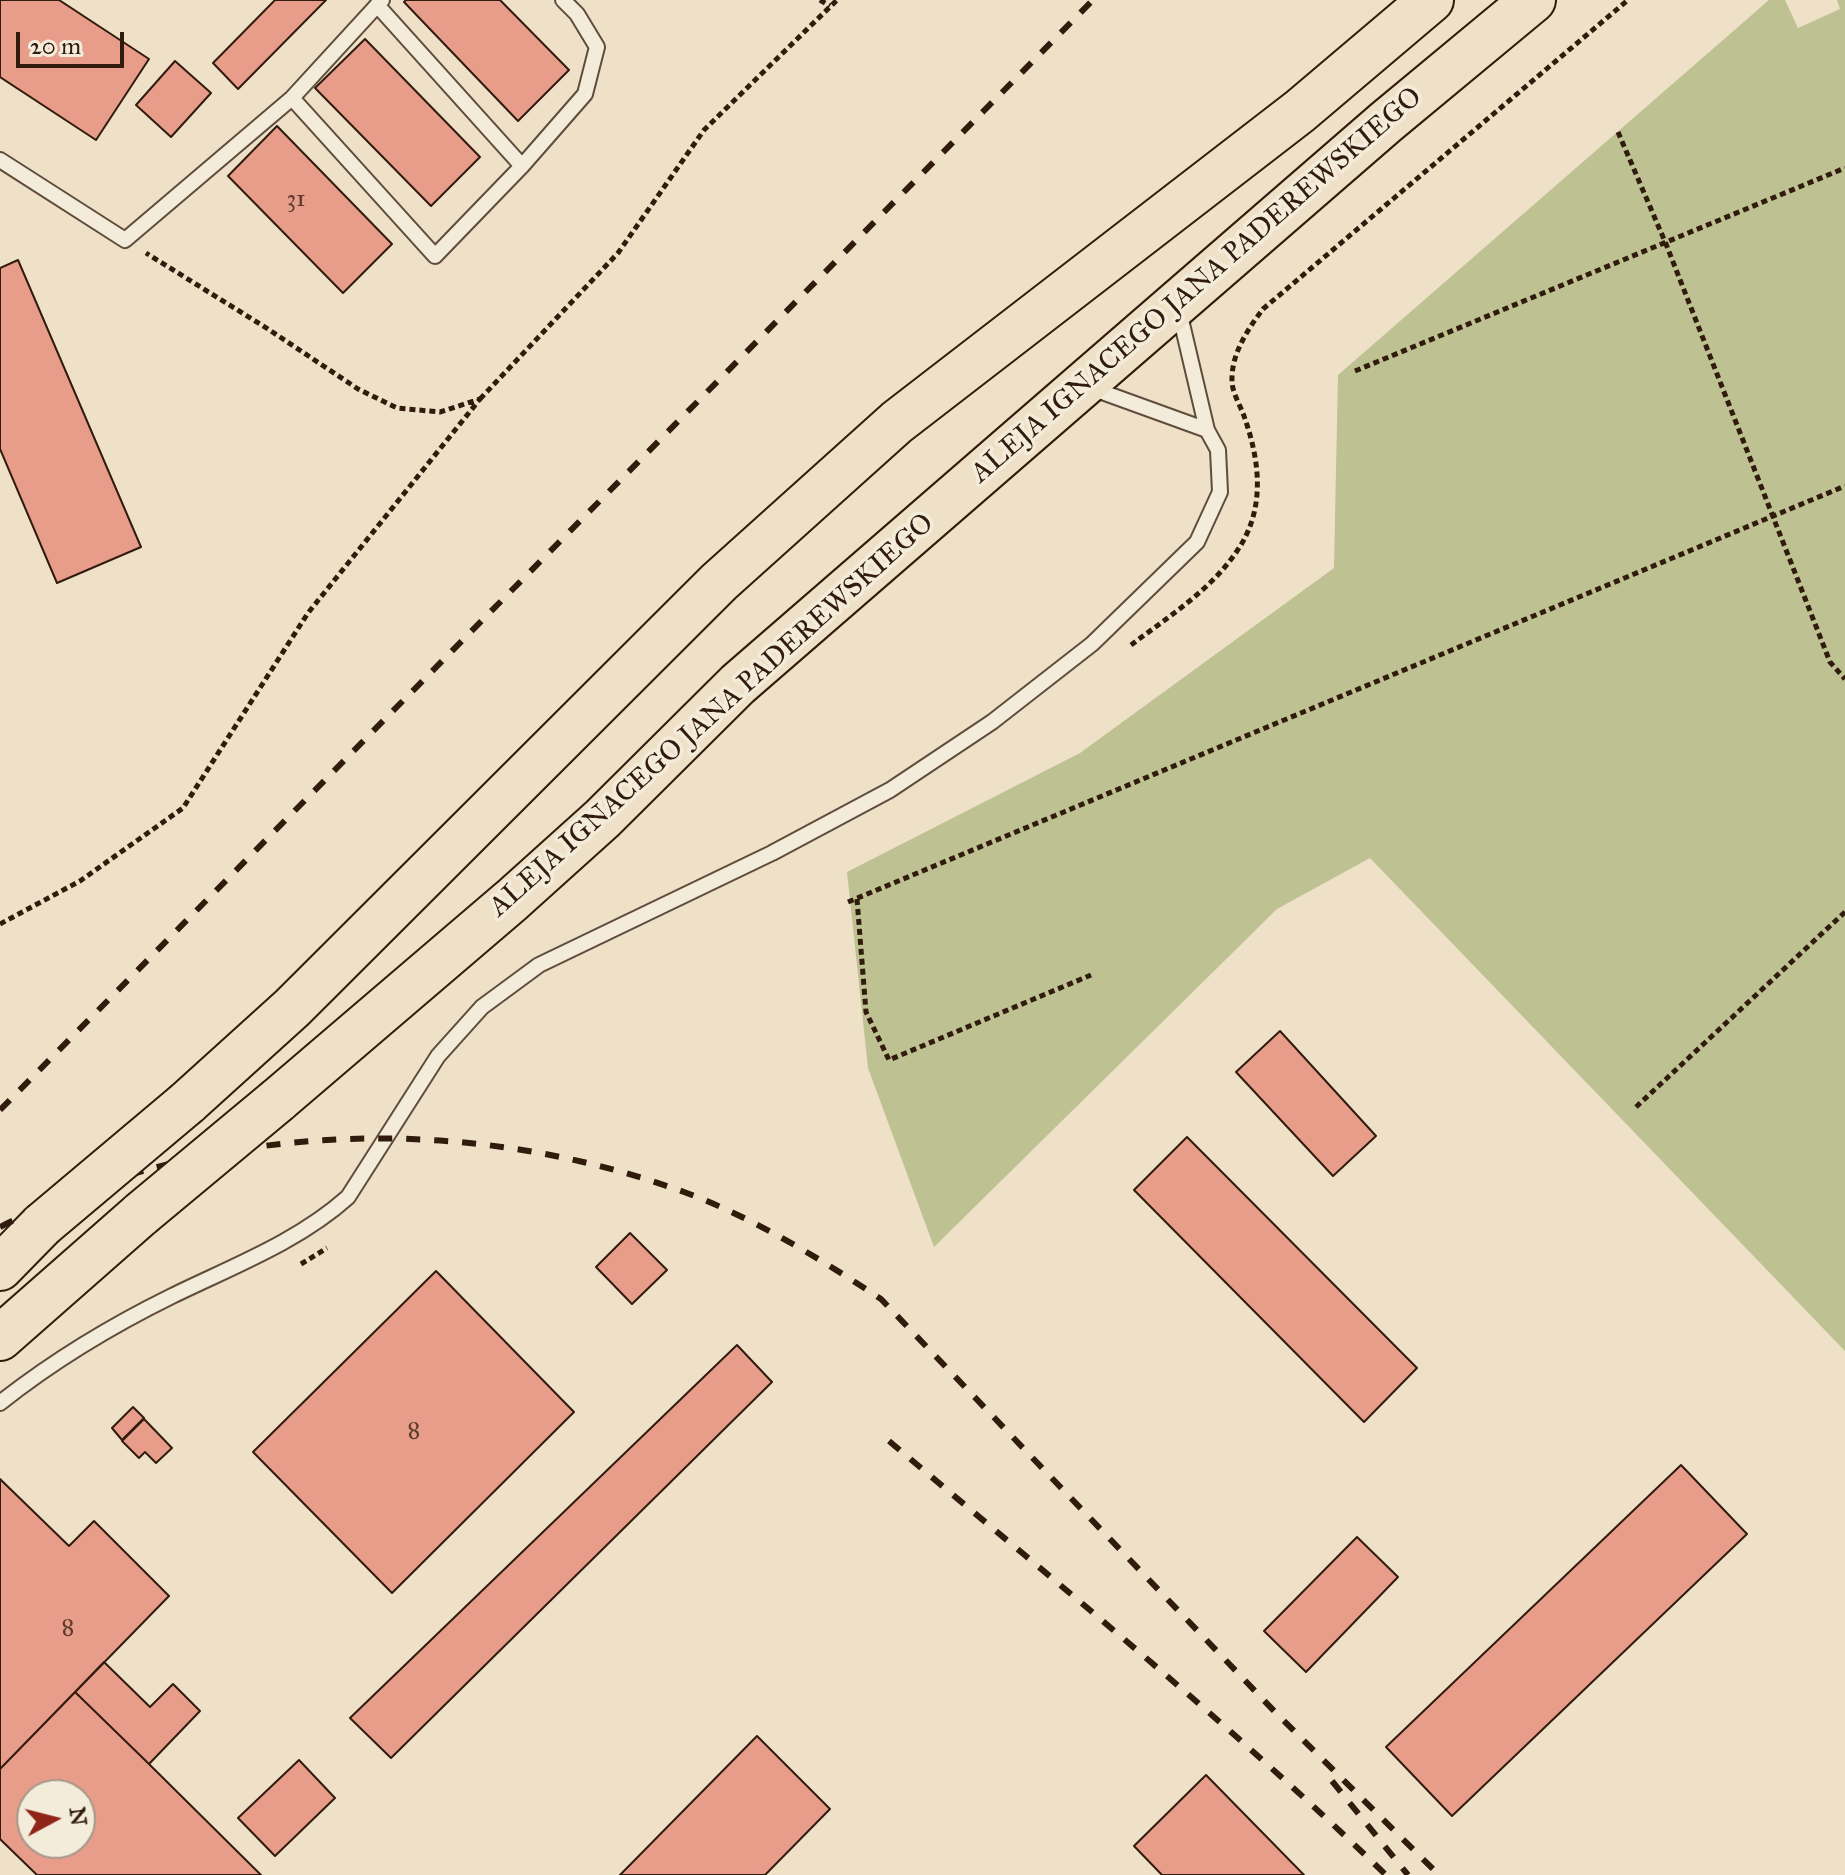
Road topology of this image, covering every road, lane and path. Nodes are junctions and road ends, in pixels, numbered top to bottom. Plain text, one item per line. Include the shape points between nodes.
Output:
1 (563, 0) edge
2 (820, 0) edge
3 (837, 0) edge
4 (1431, 0) edge
5 (1533, 0) edge
6 (1628, 0) edge
7 (380, 3) edge
8 (830, 6) junction
9 (292, 98) junction
10 (1618, 132) dead end
11 (0, 160) edge
12 (522, 166) junction
13 (1845, 168) edge
14 (125, 240) junction
15 (1666, 244) junction
16 (1177, 304) junction
17 (1355, 371) dead end
18 (1082, 384) junction
19 (480, 399) junction
20 (1207, 430) junction
21 (1845, 486) edge
22 (1773, 517) junction
23 (1130, 646) dead end
24 (1845, 679) edge
25 (857, 899) junction
26 (848, 902) dead end
27 (1845, 912) edge
28 (0, 924) edge
29 (1091, 975) dead end
30 (1636, 1107) dead end
31 (42, 1225) junction
32 (328, 1247) dead end
33 (0, 1256) edge
34 (0, 1268) edge
35 (293, 1268) dead end
36 (0, 1338) edge
37 (0, 1403) edge

1 - 12 lane via 597,47 585,94
2 - 8 path
3 - 8 path
4 - 31 main road, bridge via 1300,111 897,422 719,582 292,1008
5 - 16 main road, ALEJA IGNACEGO JANA PADEREWSKIEGO
6 - 23 path via 1263,309 1238,349 1232,382 1255,449 1259,481 1254,513 1223,571
7 - 9 lane
7 - 12 lane
8 - 19 path via 704,130 618,253
9 - 12 lane via 435,256
9 - 14 lane
10 - 15 path
11 - 14 lane
13 - 15 path
14 - 19 path via 358,389 397,408 440,412
15 - 17 path
15 - 22 path
16 - 18 main road, ALEJA IGNACEGO JANA PADEREWSKIEGO
16 - 20 lane
18 - 20 lane
18 - 36 main road, ALEJA IGNACEGO JANA PADEREWSKIEGO, bridge via 738,684 512,900
19 - 28 path via 308,613 183,808 80,881
20 - 37 lane via 1218,450 1220,492 1197,542 1092,644 992,722 890,790 539,965 482,1007 438,1056 348,1197 329,1215 118,1324
21 - 22 path
22 - 24 path via 1830,662
22 - 25 path
25 - 26 path
25 - 29 path via 866,1012 889,1060
27 - 30 path
31 - 33 main road
31 - 34 main road
32 - 35 path

